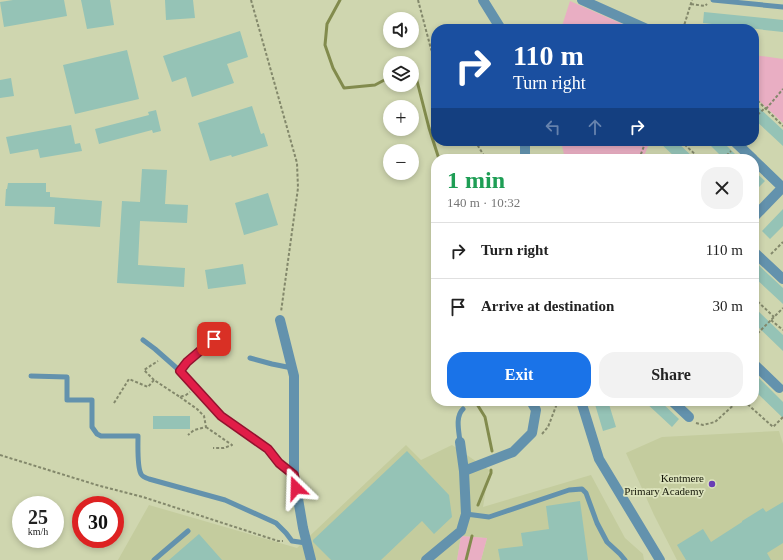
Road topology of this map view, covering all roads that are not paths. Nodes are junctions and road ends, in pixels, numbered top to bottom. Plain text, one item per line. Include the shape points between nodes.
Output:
1 (483, 0) edge
2 (582, 0) edge
3 (713, 0) edge
4 (783, 7) edge
5 (498, 24) edge
6 (636, 24) edge
7 (739, 146) edge
8 (747, 154) edge
9 (759, 165) edge
10 (783, 187) edge
11 (759, 212) edge
12 (759, 256) edge
13 (783, 279) edge
14 (280, 320) road end
15 (214, 339) dead end
16 (143, 340) dead end
17 (250, 358) dead end
18 (292, 368) junction
19 (759, 369) edge
20 (180, 371) junction
21 (31, 376) dead end
22 (779, 388) dead end
23 (534, 406) edge
24 (583, 406) edge
25 (677, 406) edge
26 (463, 409) dead end
27 (689, 417) road end
28 (460, 442) joint
29 (464, 471) junction
30 (294, 475) junction
31 (466, 514) junction
32 (188, 531) dead end
33 (306, 543) junction
34 (154, 560) edge
35 (311, 560) edge
36 (426, 560) edge
37 (625, 560) edge
38 (660, 560) edge

1 - 5 street
2 - 6 street
3 - 4 lane
7 - 8 street
9 - 10 street
10 - 11 street
12 - 13 street
14 - 18 street
15 - 20 lane
16 - 20 lane
17 - 18 lane
18 - 30 street
19 - 22 street
20 - 30 lane via 221,416 268,449 279,463
21 - 33 lane via 66,377 66,400 92,400 92,427 97,434 138,436 139,467 144,477 226,500 276,523 292,541
23 - 29 street via 536,410 532,433 513,452
24 - 38 street via 599,459
25 - 27 street
26 - 28 lane via 458,417
28 - 29 street
29 - 31 street
30 - 33 street
31 - 36 street via 461,531
31 - 37 lane via 489,517 569,490 582,489 607,542
32 - 34 lane
33 - 35 street

